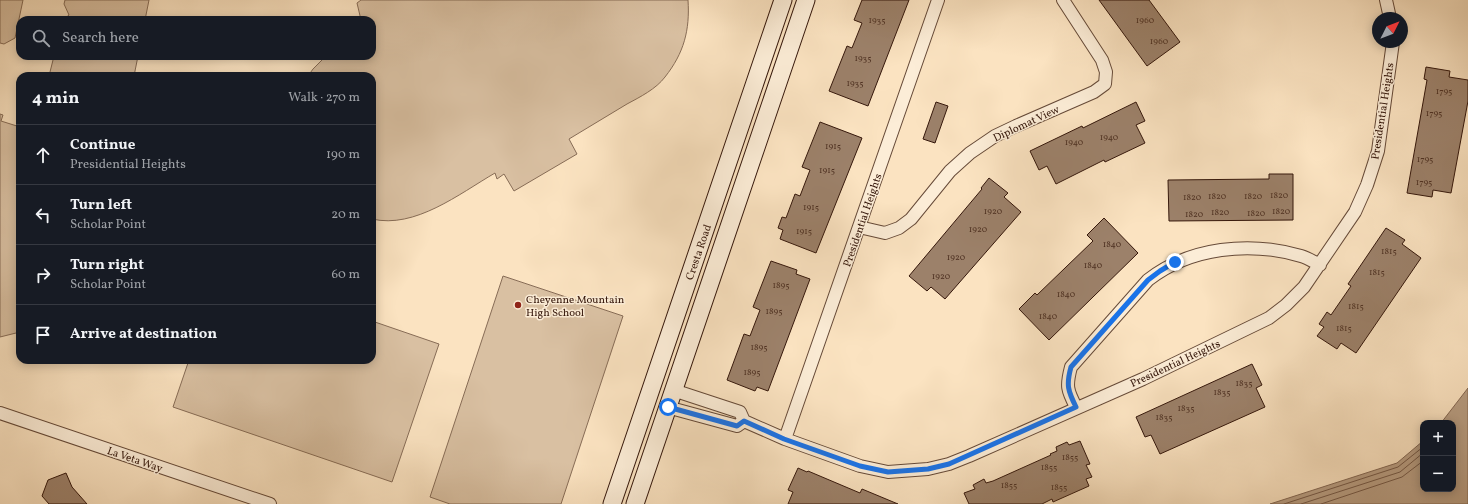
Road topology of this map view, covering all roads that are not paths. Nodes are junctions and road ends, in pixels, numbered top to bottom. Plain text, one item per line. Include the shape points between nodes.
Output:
1 (783, 0) edge
2 (806, 0) edge
3 (938, 0) edge
4 (1063, 0) edge
5 (1386, 0) edge
6 (1389, 12) edge
7 (1392, 48) edge
8 (859, 227) junction
9 (1320, 265) junction
10 (673, 390) junction
11 (668, 407) junction
12 (1076, 407) junction
13 (0, 413) edge
14 (744, 421) junction
15 (784, 439) junction
16 (270, 504) edge
17 (612, 504) edge
18 (635, 504) edge

1 - 17 main road, Cresta Road
2 - 10 main road, Cresta Road
3 - 8 street, Presidential Heights
4 - 8 street, Diplomat View via 1102,60 1106,72 1105,84 1094,92 995,136 970,153 950,171 911,219 899,228 885,233
5 - 6 street
7 - 9 street, Presidential Heights via 1378,151 1367,185 1355,212
8 - 15 street, Presidential Heights
9 - 12 street, Presidential Heights via 1304,288 1269,318 1143,379
9 - 12 street via 1285,252 1237,249 1199,254 1175,262 1148,280 1071,367 1067,380 1069,393
10 - 11 main road, Cresta Road
10 - 14 street, Presidential Heights via 740,412
11 - 14 street via 737,426
11 - 18 main road, Cresta Road
12 - 15 street, Presidential Heights via 949,464 910,471 888,472 860,466
13 - 16 street, La Veta Way
14 - 15 street, Presidential Heights

